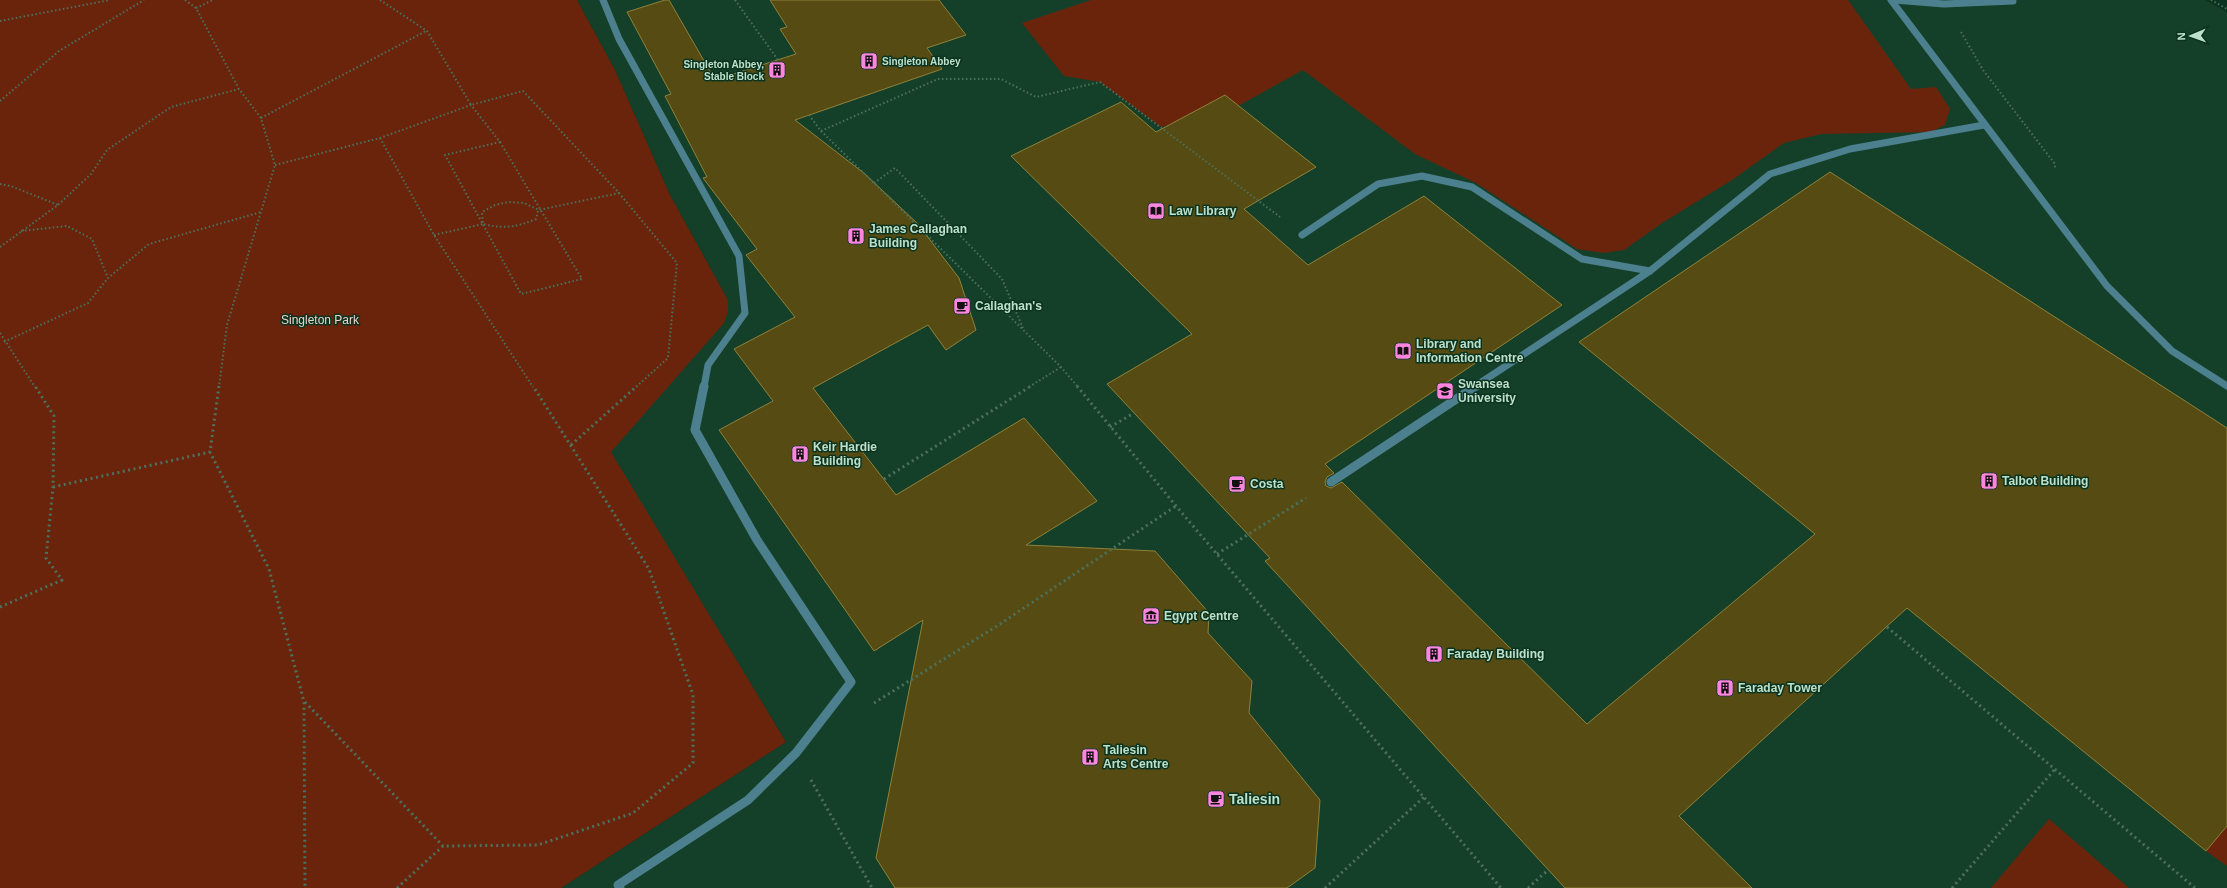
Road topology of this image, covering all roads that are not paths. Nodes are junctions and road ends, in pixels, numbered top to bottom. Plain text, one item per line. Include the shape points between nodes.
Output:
1 (603, 0) edge
2 (1893, 0) edge
3 (2013, 1) dead end
4 (1984, 125) junction
5 (1302, 235) road end
6 (1650, 271) junction
7 (2227, 386) edge
8 (1331, 482) road end
9 (617, 887) edge

1 - 9 lane via 619,39 738,256 745,313 708,365 695,430 758,540 851,682 796,753 748,800
2 - 3 lane via 1944,4
2 - 4 lane
4 - 6 lane via 1850,149 1770,174
4 - 7 lane via 2107,286 2172,352
5 - 6 lane via 1378,184 1422,176 1472,187 1582,259
6 - 8 lane

